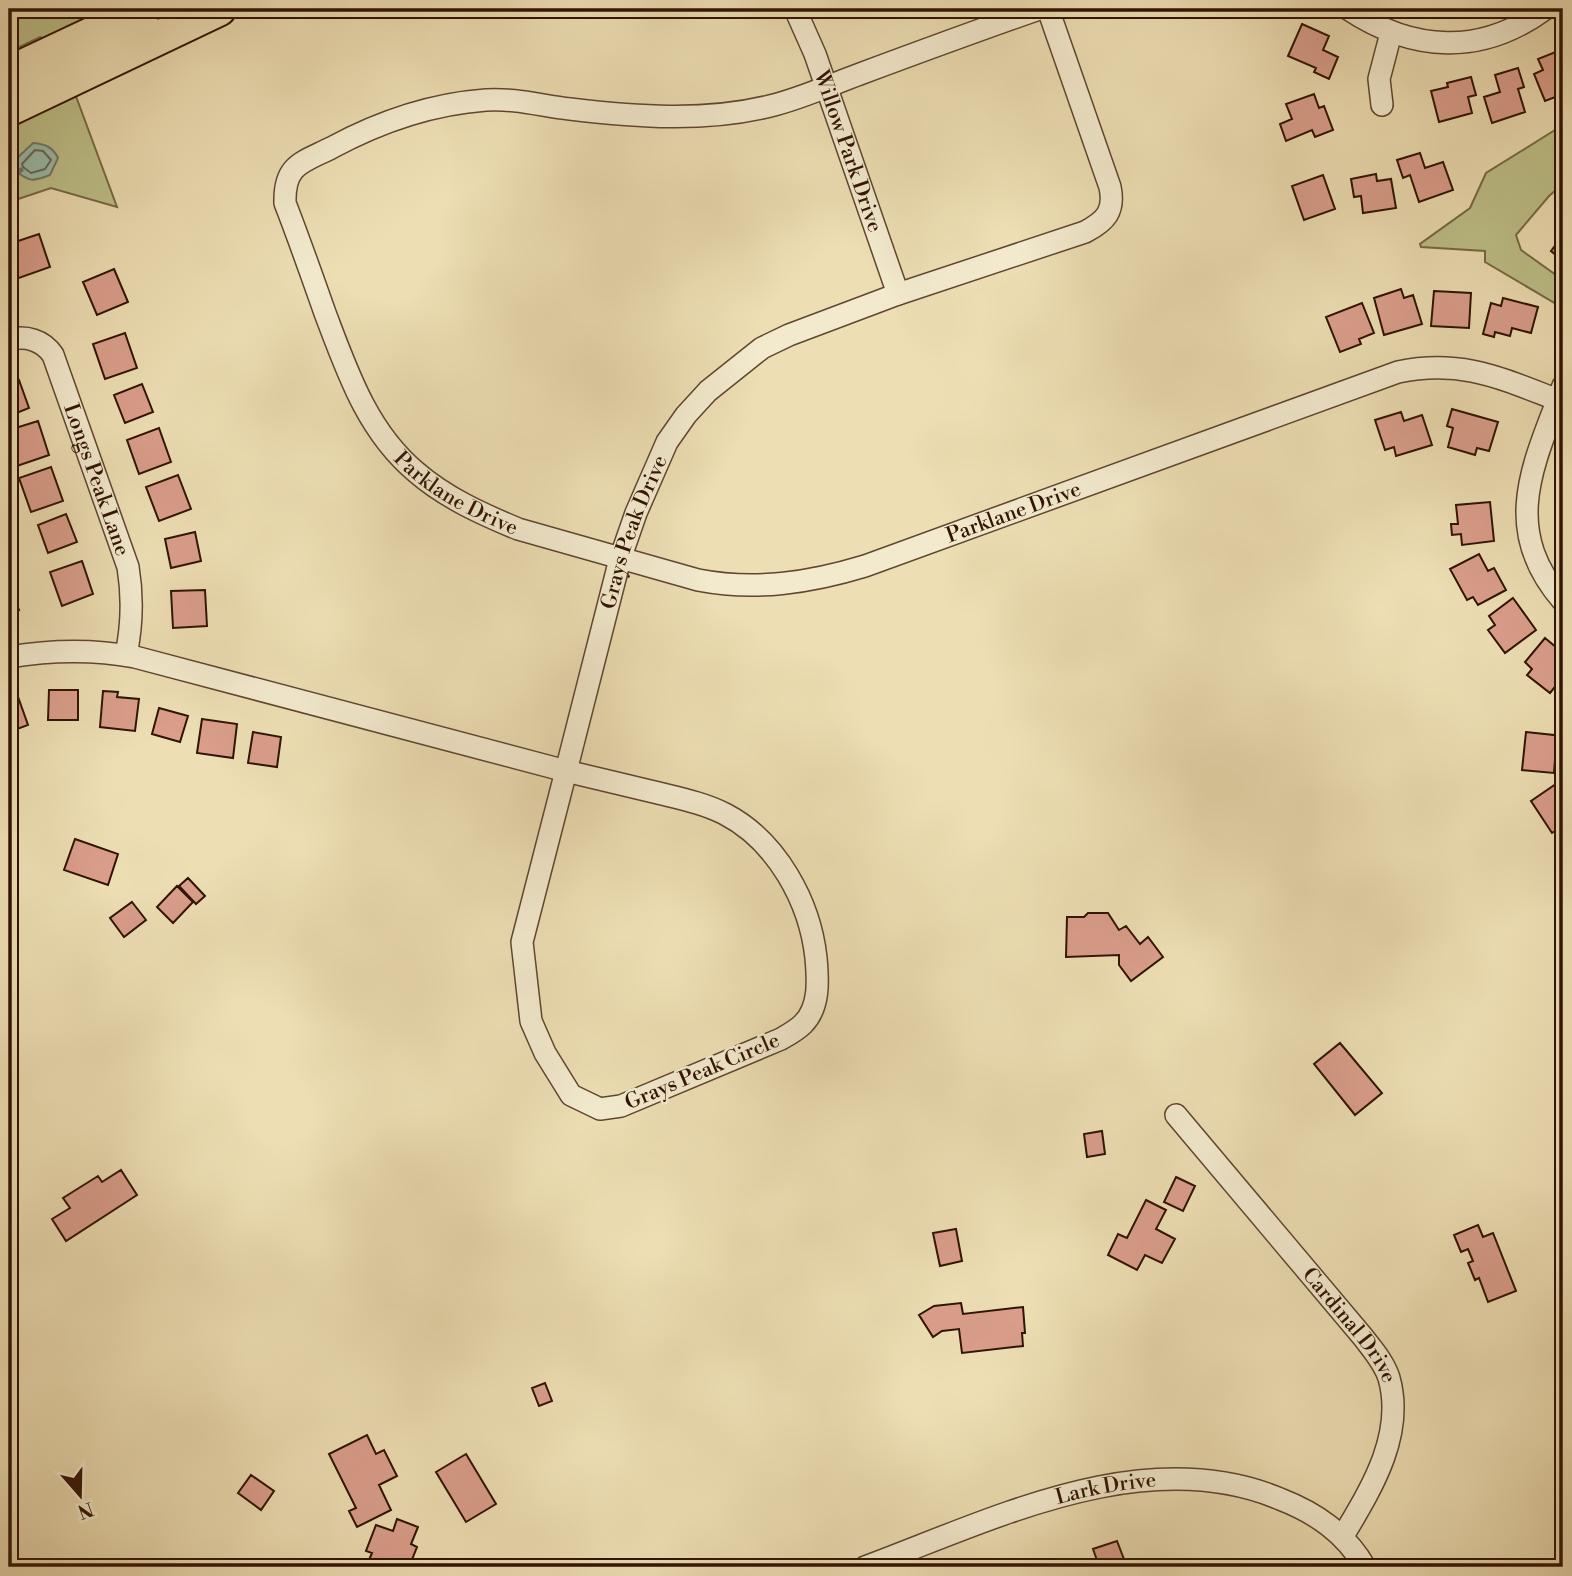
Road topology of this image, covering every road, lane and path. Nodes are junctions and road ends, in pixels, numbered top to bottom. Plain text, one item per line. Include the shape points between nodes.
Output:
1 (145, 9) edge
2 (219, 9) edge
3 (795, 9) edge
4 (1039, 9) edge
5 (1048, 9) edge
6 (1349, 9) edge
7 (1545, 9) edge
8 (1391, 33) junction
9 (9, 73) edge
10 (826, 86) junction
11 (1382, 105) dead end
12 (9, 109) edge
13 (898, 294) junction
14 (9, 340) edge
15 (1561, 393) edge
16 (620, 559) junction
17 (1563, 601) edge
18 (126, 655) junction
19 (9, 657) edge
20 (566, 771) junction
21 (1176, 1115) dead end
22 (1343, 1536) junction
23 (864, 1567) edge
24 (1365, 1567) edge

1 - 9 main road
2 - 12 main road
3 - 10 street, Willow Park Drive
4 - 10 street, Parklane Drive
5 - 13 street, Grays Peak Drive via 1110,187 1110,211 1102,223 1085,232
6 - 8 street
7 - 8 street via 1482,39 1435,42
8 - 11 street via 1379,79
10 - 13 street, Willow Park Drive
10 - 16 street, Parklane Drive via 772,106 698,117 629,115 488,100 443,106 415,111 340,143 303,162 287,178 285,203 344,364 355,391 392,449 438,489 492,518
13 - 16 street, Grays Peak Drive via 762,348 708,391 667,442
14 - 18 street, Longs Peak Lane via 41,333 53,355 128,567 132,595
15 - 16 street, Parklane Drive via 1442,366 1379,377 832,576 763,586 727,585
15 - 17 street via 1532,471 1526,503 1538,563
16 - 20 street, Grays Peak Drive
18 - 19 street via 61,651
18 - 20 street
20 - 20 street, Grays Peak Circle via 522,942 531,1021 572,1096 600,1109 621,1106 781,1039 803,1025 816,1001 814,938 779,860 750,830 724,813
21 - 22 street, Cardinal Drive via 1363,1336 1388,1376 1391,1437
22 - 23 street, Lark Drive via 1312,1513 1245,1486 1142,1480 1053,1499
22 - 24 street

